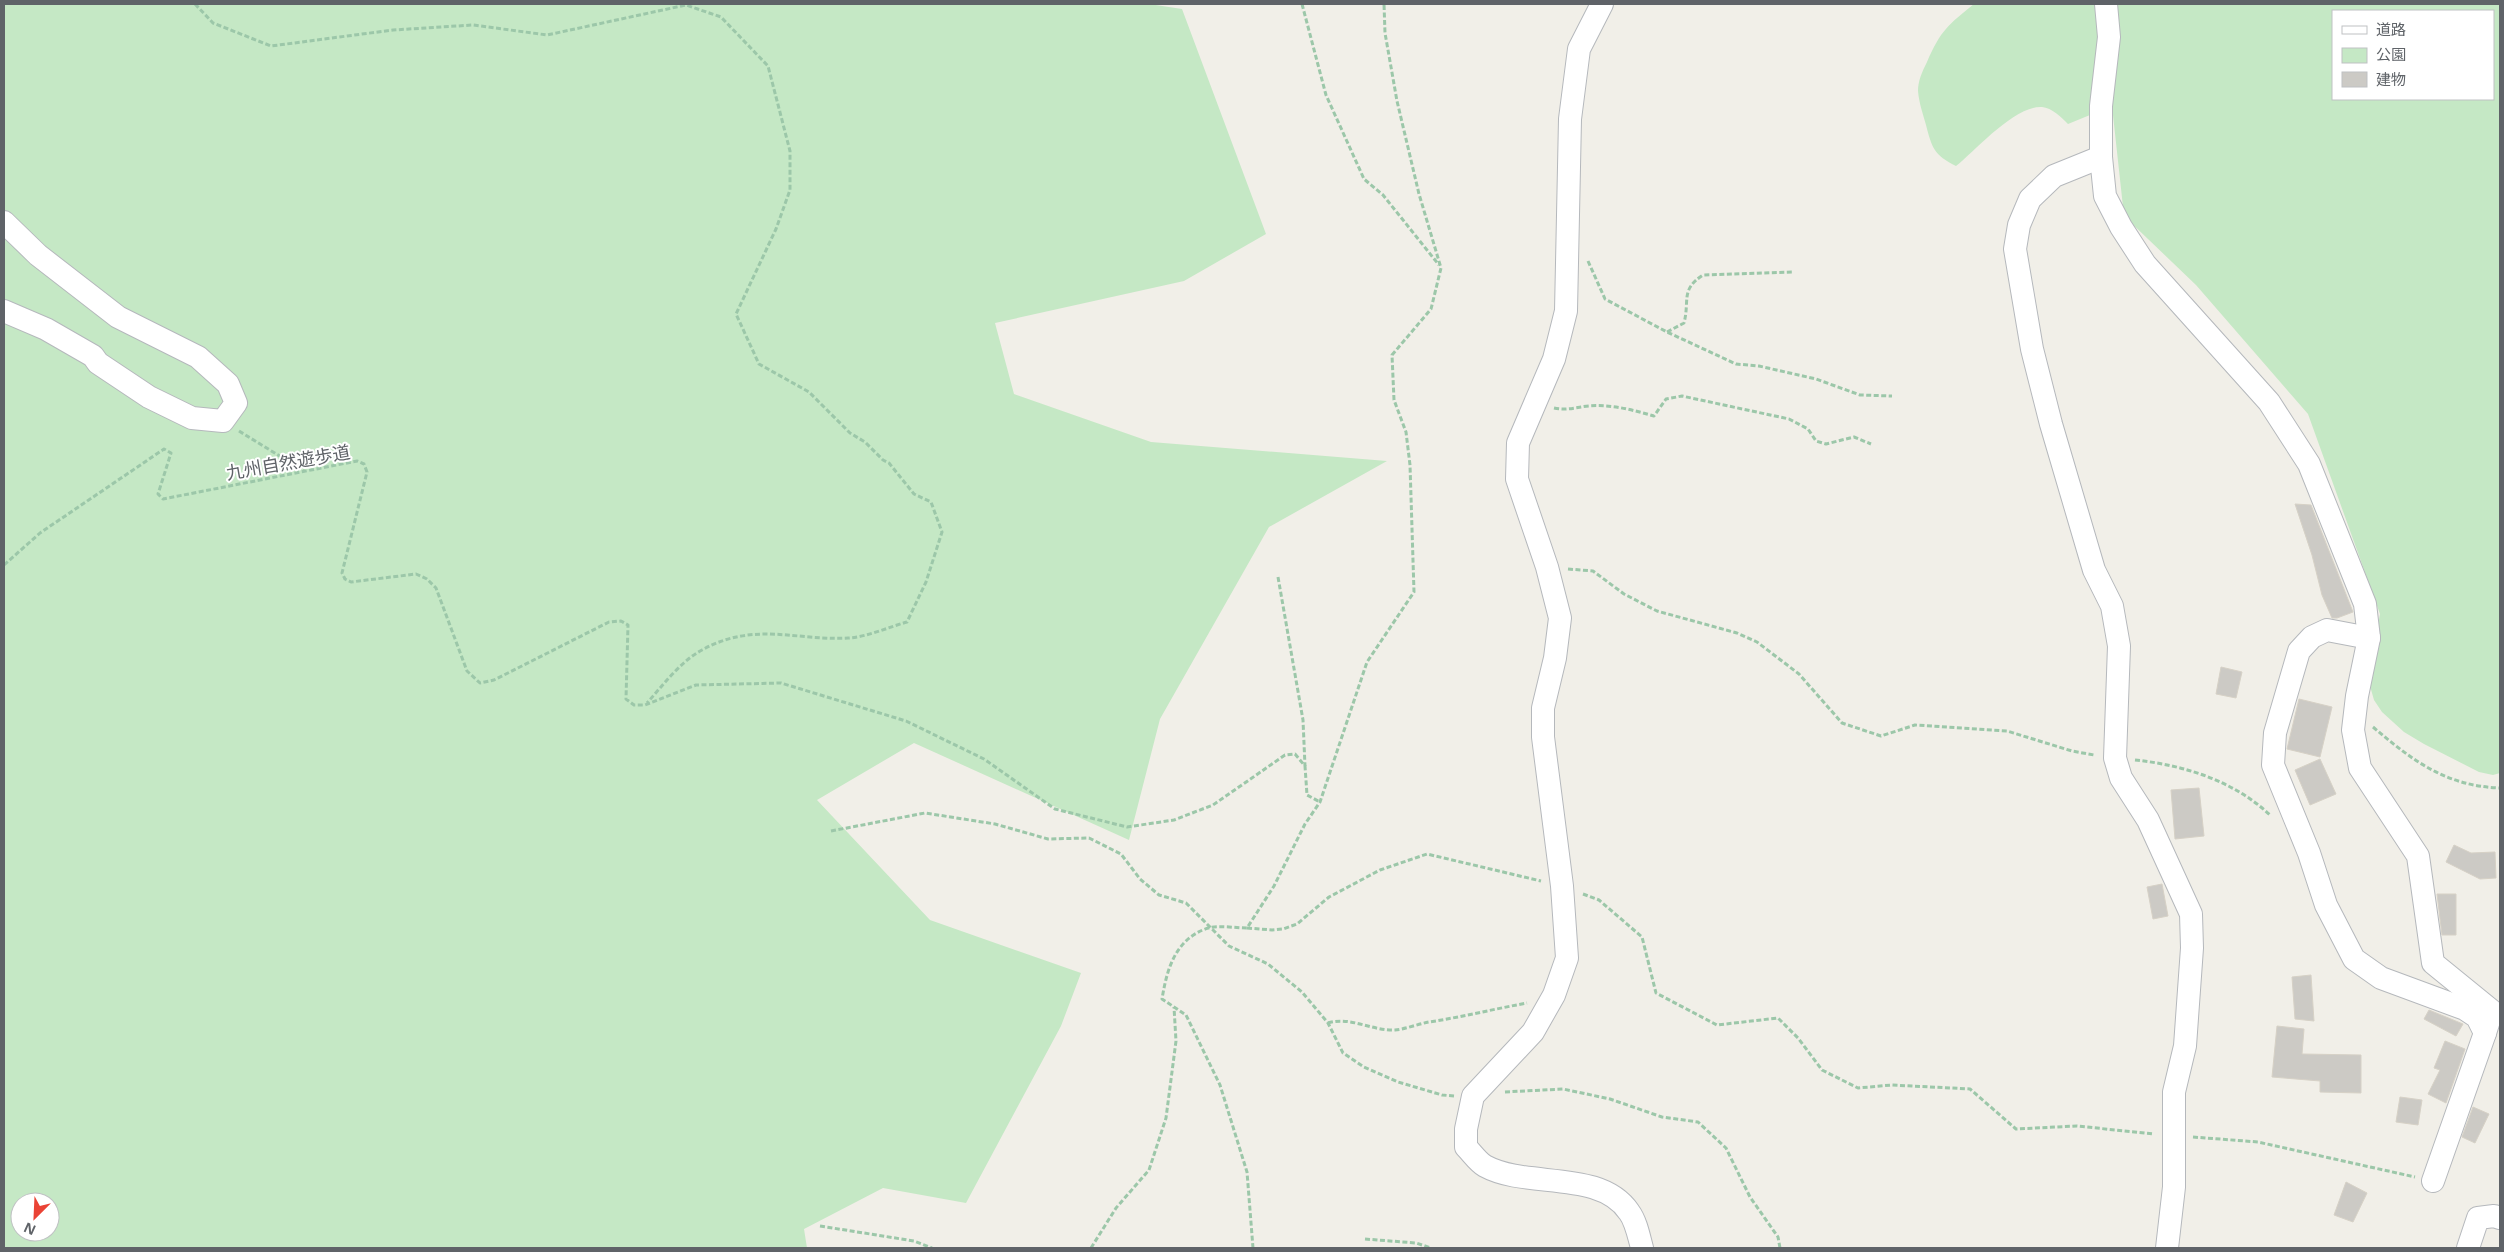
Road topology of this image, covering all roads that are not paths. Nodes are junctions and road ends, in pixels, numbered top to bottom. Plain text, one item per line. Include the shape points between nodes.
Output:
1 (1602, 4) edge
2 (2106, 4) edge
3 (2101, 157) junction
4 (4, 222) edge
5 (4, 311) edge
6 (2369, 638) junction
7 (2485, 1033) junction
8 (2433, 1181) road end
9 (2500, 1218) edge
10 (1642, 1248) edge
11 (2167, 1248) edge
12 (2468, 1248) edge

1 - 10 street via 1579,49 1570,119 1566,311 1554,359 1518,443 1517,478 1547,567 1560,618 1555,658 1543,708 1543,737 1562,886 1567,958 1554,995 1533,1032 1473,1096 1466,1147 1484,1166 1506,1174 1585,1185 1612,1196 1630,1212
2 - 3 street via 2109,37 2101,106
3 - 6 street via 2106,196 2145,264 2269,402 2309,464 2365,604
3 - 11 street via 2054,176 2030,199 2019,226 2015,249 2032,348 2051,424 2094,570 2112,606 2119,646 2115,758 2121,778 2148,820 2191,914 2192,948 2185,1046 2174,1092 2174,1187
4 - 5 street via 38,255 118,317 198,357 228,384 236,403 223,421 192,418 149,397 98,363 93,356
6 - 7 street via 2353,730 2360,768 2418,856 2433,963 2492,1011
6 - 7 street via 2327,630 2312,637 2299,651 2275,733 2273,765 2309,853 2326,905 2354,959 2381,978 2465,1009 2477,1017
7 - 8 street
9 - 12 street via 2478,1218

